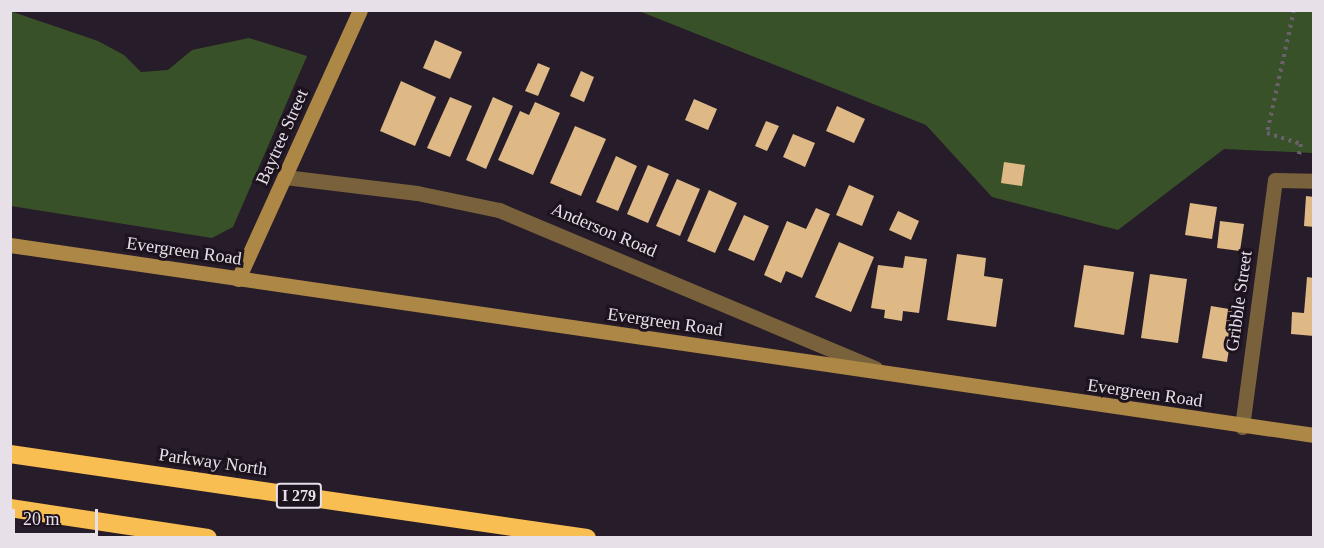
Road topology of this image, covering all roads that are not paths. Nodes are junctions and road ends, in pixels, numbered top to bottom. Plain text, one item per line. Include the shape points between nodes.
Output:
1 (360, 10) edge
2 (285, 177) junction
3 (1314, 181) edge
4 (10, 245) edge
5 (238, 279) junction
6 (892, 375) junction
7 (1242, 427) junction
8 (1314, 435) edge
9 (10, 454) edge
10 (10, 508) edge
11 (208, 537) edge
12 (587, 537) edge

1 - 2 main road, Baytree Street
2 - 5 main road, Baytree Street
2 - 6 street, Anderson Road via 417,193 499,210
3 - 7 street, Gribble Street via 1275,180
4 - 5 main road, Evergreen Road
5 - 6 main road, Evergreen Road
6 - 7 main road, Evergreen Road
7 - 8 main road, Evergreen Road
9 - 12 highway, Parkway North / I 279
10 - 11 highway

